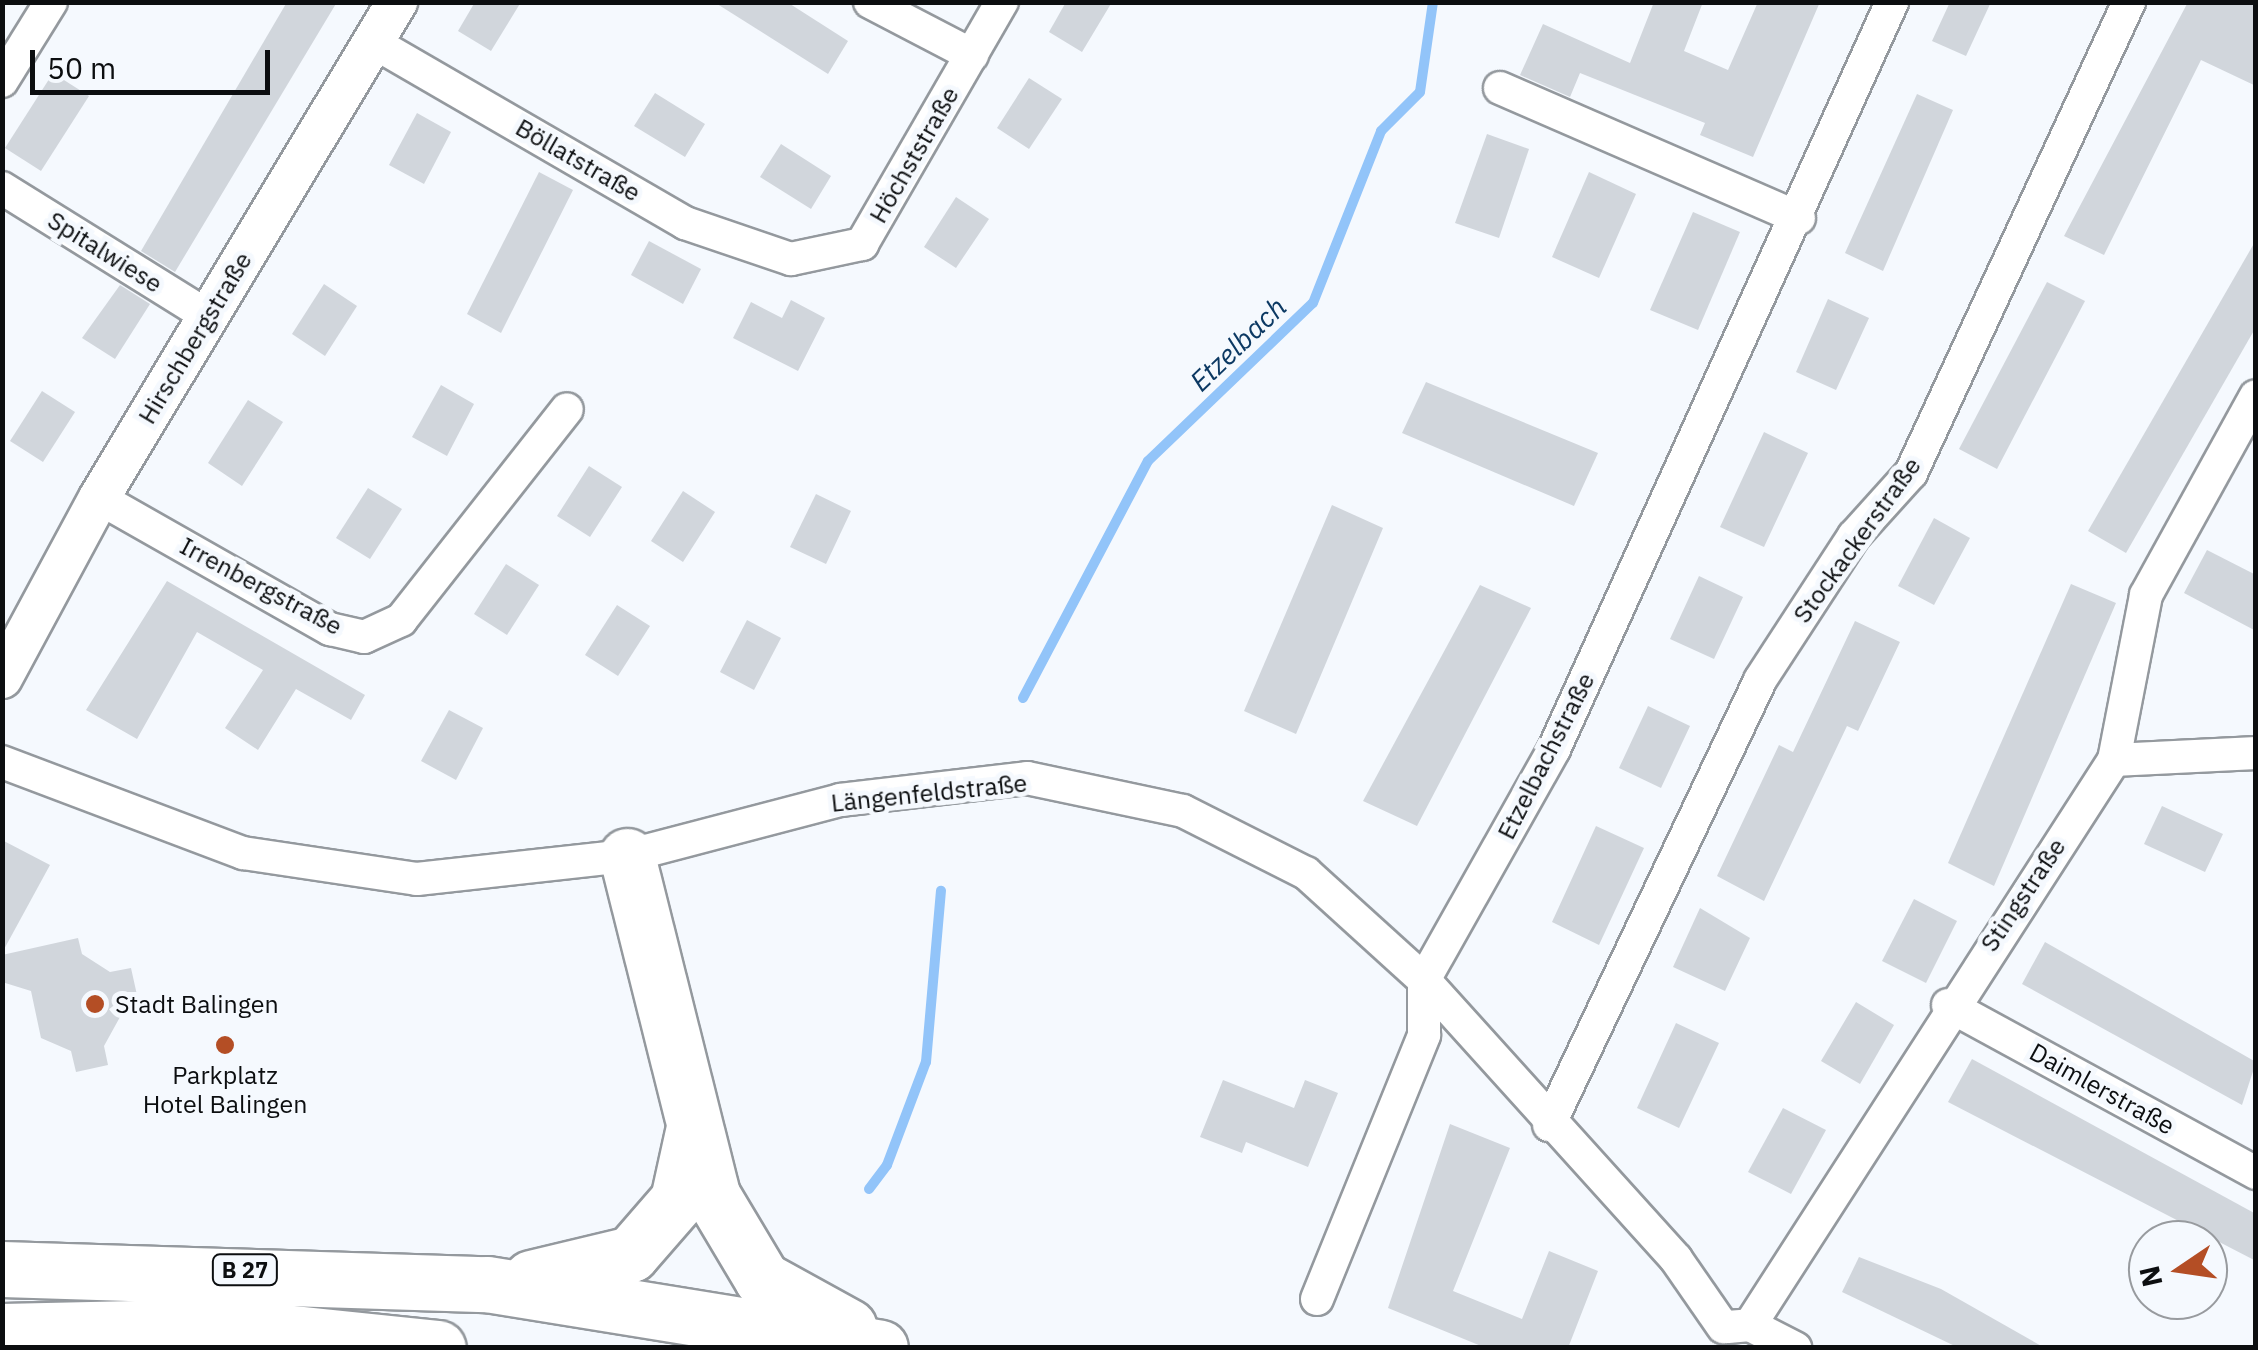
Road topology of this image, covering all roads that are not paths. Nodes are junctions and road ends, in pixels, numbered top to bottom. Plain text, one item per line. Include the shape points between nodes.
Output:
1 (51, 2) edge
2 (870, 2) edge
3 (1002, 2) edge
4 (1892, 2) edge
5 (2128, 2) edge
6 (386, 14) edge
7 (972, 54) junction
8 (2, 81) edge
9 (1500, 88) dead end
10 (2, 188) edge
11 (1799, 218) junction
12 (791, 259) joint
13 (208, 316) junction
14 (2256, 396) edge
15 (567, 409) dead end
16 (99, 498) junction
17 (14, 625) edge
18 (2, 678) edge
19 (2256, 752) edge
20 (2114, 760) junction
21 (2, 762) edge
22 (627, 856) junction
23 (1424, 980) junction
24 (1948, 1006) junction
25 (1549, 1125) junction
26 (693, 1130) junction
27 (2256, 1172) edge
28 (2, 1268) edge
29 (487, 1284) junction
30 (1317, 1299) dead end
31 (2, 1332) edge
32 (1729, 1333) edge
33 (438, 1348) edge
34 (880, 1348) edge
35 (893, 1348) edge
36 (1795, 1348) edge

1 - 8 street
2 - 7 street
3 - 7 street, Höchststraße
4 - 11 street, Etzelbachstraße
5 - 25 street, Stockackerstraße via 1911,473 1854,536 1760,680
6 - 12 street, Böllatstraße via 685,223
6 - 13 street, Hirschbergstraße
7 - 12 street, Höchststraße via 862,244
9 - 11 street
10 - 13 street, Spitalwiese
11 - 23 street, Etzelbachstraße via 1554,748
13 - 16 street, Hirschbergstraße
14 - 20 street, Stingstraße via 2146,595
15 - 16 street, Irrenbergstraße via 400,620 364,637 330,629
16 - 17 street, Hirschbergstraße
17 - 18 street, Hirschbergstraße
19 - 20 street
20 - 24 street, Stingstraße
21 - 22 street, Längenfeldstraße via 243,853 321,868 417,880
22 - 23 street, Längenfeldstraße via 840,800 1027,778 1184,810 1306,873
22 - 26 highway
23 - 25 street, Längenfeldstraße
23 - 30 street, Etzelbachstraße via 1424,1036
24 - 27 street, Daimlerstraße
24 - 32 street, Stingstraße
25 - 32 street, Längenfeldstraße via 1676,1259
26 - 29 highway via 678,1200 631,1254 589,1270
26 - 35 highway via 712,1195 762,1279
28 - 29 highway, B 27
29 - 34 highway, B 27
31 - 33 highway via 224,1326
32 - 36 street

